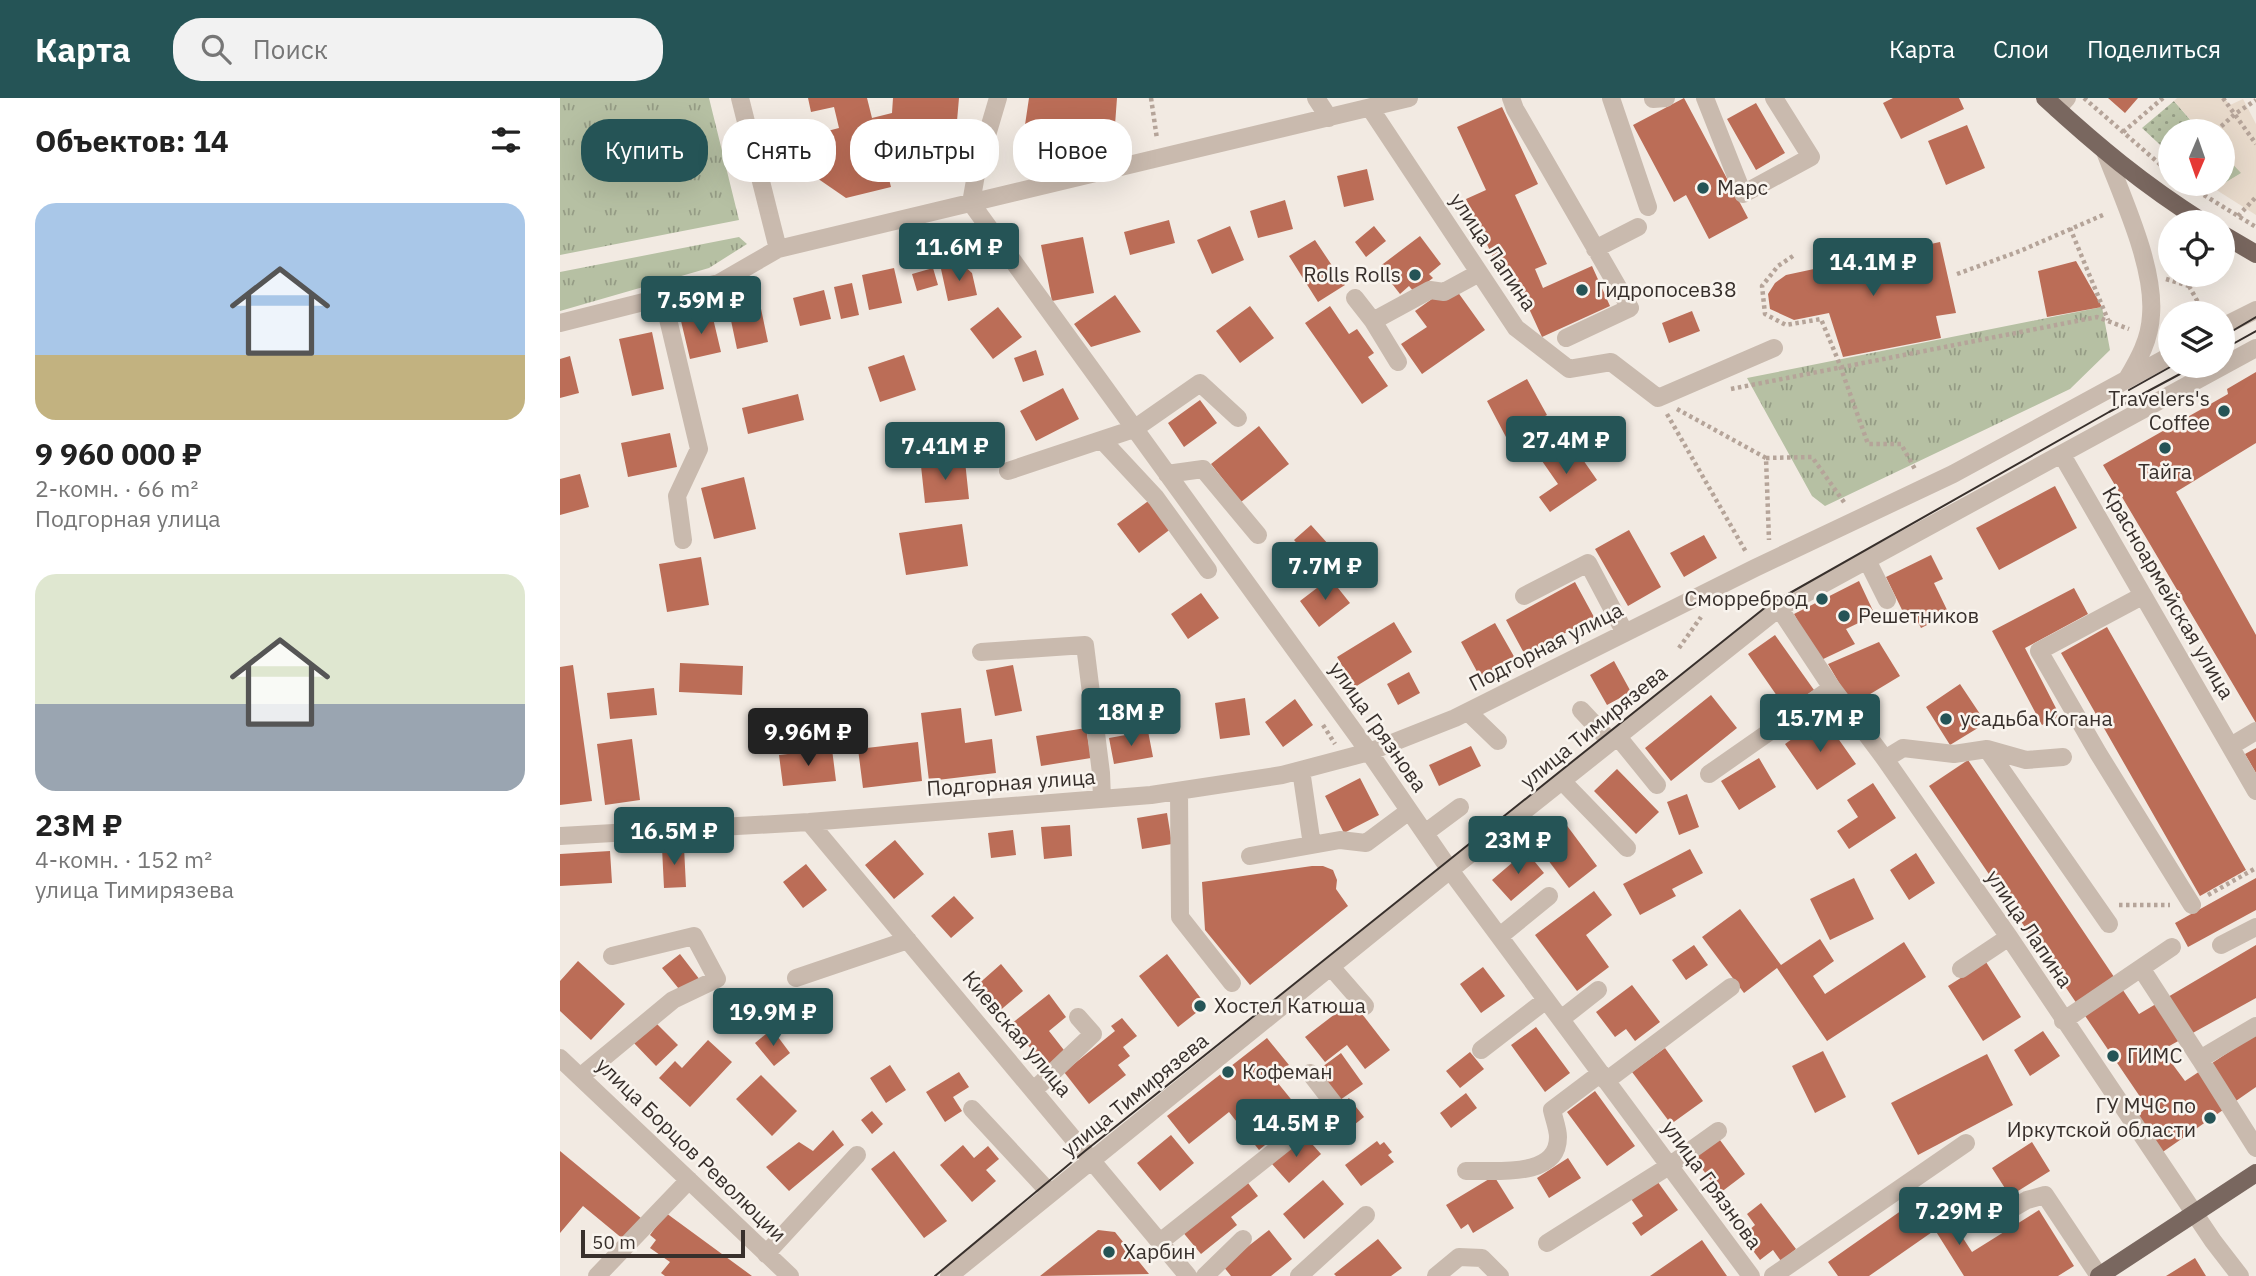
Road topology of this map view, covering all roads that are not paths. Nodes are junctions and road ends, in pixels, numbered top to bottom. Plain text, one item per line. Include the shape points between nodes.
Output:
1 (740, 98) edge
2 (998, 98) edge
3 (1316, 98) edge
4 (1409, 98) edge
5 (1511, 98) edge
6 (1611, 98) edge
7 (1705, 98) edge
8 (1774, 98) edge
9 (2056, 102) edge
10 (1370, 108) junction
11 (1329, 118) junction
12 (2106, 154) junction
13 (971, 203) junction
14 (1648, 207) dead end
15 (2184, 210) edge
16 (1638, 227) dead end
17 (2235, 242) edge
18 (778, 249) junction
19 (1595, 249) junction
20 (2256, 254) edge
21 (1479, 273) junction
22 (663, 298) junction
23 (1355, 298) dead end
24 (2256, 310) edge
25 (2235, 320) edge
26 (1373, 321) junction
27 (560, 323) edge
28 (1566, 338) dead end
29 (1774, 348) dead end
30 (2256, 348) edge
31 (1398, 362) dead end
32 (2158, 363) edge
33 (2126, 380) junction
34 (1238, 418) dead end
35 (1134, 429) junction
36 (1102, 440) junction
37 (2062, 455) junction
38 (1009, 471) dead end
39 (1167, 474) junction
40 (1258, 536) dead end
41 (683, 540) dead end
42 (1867, 560) junction
43 (1208, 570) dead end
44 (1524, 596) dead end
45 (2141, 596) junction
46 (1887, 600) dead end
47 (1780, 608) junction
48 (1625, 633) junction
49 (981, 652) dead end
50 (1832, 688) junction
51 (1581, 710) dead end
52 (1468, 712) junction
53 (2256, 731) edge
54 (1614, 739) junction
55 (1498, 741) dead end
56 (2231, 746) junction
57 (1987, 749) junction
58 (1369, 752) junction
59 (2063, 757) dead end
60 (1885, 759) junction
61 (1301, 770) junction
62 (1709, 774) dead end
63 (1562, 781) junction
64 (1657, 785) dead end
65 (1179, 791) junction
66 (2256, 791) edge
67 (1102, 799) junction
68 (1460, 807) dead end
69 (1409, 811) junction
70 (809, 821) junction
71 (1425, 833) junction
72 (560, 836) edge
73 (1312, 845) junction
74 (1626, 848) dead end
75 (1250, 856) dead end
76 (1450, 870) junction
77 (1549, 896) dead end
78 (2192, 905) road end
79 (2109, 924) dead end
80 (2256, 927) edge
81 (1500, 936) junction
82 (2009, 937) junction
83 (908, 940) junction
84 (2221, 945) dead end
85 (2172, 947) dead end
86 (612, 956) dead end
87 (1331, 967) junction
88 (2141, 968) junction
89 (1961, 969) dead end
90 (796, 978) dead end
91 (1232, 983) dead end
92 (1731, 987) dead end
93 (1598, 990) dead end
94 (1546, 1000) junction
95 (1365, 1006) dead end
96 (1078, 1017) dead end
97 (1561, 1019) junction
98 (2063, 1021) junction
99 (2256, 1026) edge
100 (1481, 1050) dead end
101 (560, 1058) edge
102 (2200, 1059) junction
103 (1310, 1073) dead end
104 (580, 1077) junction
105 (1604, 1077) junction
106 (1034, 1090) junction
107 (972, 1109) dead end
108 (1718, 1131) dead end
109 (1966, 1143) dead end
110 (2256, 1148) edge
111 (857, 1155) dead end
112 (1092, 1159) junction
113 (1669, 1166) junction
114 (1466, 1171) dead end
115 (2256, 1173) edge
116 (689, 1180) junction
117 (1050, 1193) junction
118 (2194, 1213) junction
119 (1366, 1215) dead end
120 (1989, 1222) dead end
121 (1243, 1239) dead end
122 (1160, 1242) junction
123 (1547, 1243) dead end
124 (766, 1254) junction
125 (597, 1276) edge
126 (790, 1276) edge
127 (949, 1276) edge
128 (1188, 1276) edge
129 (1205, 1276) edge
130 (1299, 1276) edge
131 (1436, 1276) edge
132 (1500, 1276) edge
133 (1751, 1276) edge
134 (1773, 1276) edge
135 (2099, 1276) edge
136 (2240, 1276) edge

1 - 18 street
2 - 13 street
3 - 11 street
4 - 10 street
5 - 19 street
6 - 14 street
7 - 8 street via 1743,194 1811,157
9 - 12 main road
10 - 11 street
10 - 21 street, улица Лапина
11 - 13 street
12 - 15 main road
12 - 33 street via 2134,227 2151,298 2142,355
13 - 18 street
13 - 35 street, улица Грязнова
16 - 19 street
17 - 20 main road
18 - 22 street via 719,284
19 - 28 street via 1630,308
21 - 26 street via 1444,292 1430,290
21 - 29 street, улица Лапина via 1516,328 1569,369 1611,362 1658,398
22 - 27 street
22 - 41 street via 699,449 677,496
23 - 26 street
24 - 25 street
26 - 31 street
30 - 37 street, улица Тимирязева
32 - 33 street
33 - 48 street, Подгорная улица via 1953,474
34 - 35 street via 1200,383
35 - 36 street
35 - 39 street, улица Грязнова
36 - 38 street
36 - 43 street via 1156,498
37 - 42 street, улица Тимирязева
37 - 45 street, Красноармейская улица
39 - 40 street via 1203,468
39 - 58 street, улица Грязнова
42 - 46 street
42 - 47 street, улица Тимирязева
44 - 48 street via 1588,563
45 - 56 street, Красноармейская улица
45 - 78 street via 2039,651
47 - 50 street, улица Лапина
47 - 54 street, улица Тимирязева
48 - 52 street, Подгорная улица
49 - 67 street via 1085,645
50 - 60 street, улица Лапина
50 - 62 street
51 - 54 street
52 - 55 street
52 - 58 street, Подгорная улица
53 - 56 street
54 - 63 street, улица Тимирязева
54 - 64 street
56 - 66 street, Красноармейская улица
57 - 59 street via 2026,760
57 - 60 street via 1954,754 1903,748
57 - 79 street
58 - 61 street, Подгорная улица
58 - 69 street, улица Грязнова
60 - 82 street, улица Лапина
61 - 65 street, Подгорная улица
61 - 73 street
63 - 74 street
63 - 76 street, улица Тимирязева
65 - 67 street, Подгорная улица
65 - 91 street via 1180,917
67 - 70 street, Подгорная улица
68 - 71 street
69 - 71 street, улица Грязнова
69 - 73 street via 1366,843 1340,840
70 - 72 street, Подгорная улица
70 - 83 street, Киевская улица
71 - 76 street, улица Грязнова
73 - 75 street
76 - 81 street, улица Грязнова
76 - 87 street, улица Тимирязева
77 - 81 street
80 - 84 street
81 - 94 street, улица Грязнова
82 - 89 street
82 - 98 street, улица Лапина
83 - 90 street
83 - 106 street, Киевская улица
85 - 88 street
86 - 104 street via 694,936 717,979 673,1000
87 - 95 street
87 - 112 street, улица Тимирязева
88 - 98 street
88 - 102 street
92 - 105 street
93 - 97 street
94 - 97 street, улица Грязнова
94 - 100 street
96 - 106 street via 1093,1034
97 - 105 street, улица Грязнова
98 - 118 street, улица Лапина
99 - 102 street
101 - 104 street, улица Борцов Революции
102 - 110 street
103 - 122 street via 1334,1104
104 - 116 street, улица Борцов Революции
105 - 113 street, улица Грязнова
105 - 114 street via 1552,1110 1558,1137 1554,1156 1539,1167
106 - 112 street, Киевская улица
107 - 117 street
108 - 113 street
109 - 134 street
111 - 124 street
112 - 117 street, улица Тимирязева
112 - 122 street, Киевская улица
113 - 123 street
113 - 133 street, улица Грязнова
115 - 118 main road
116 - 124 street, улица Борцов Революции
116 - 125 street
117 - 127 street, улица Тимирязева
118 - 135 main road
118 - 136 street, улица Лапина
119 - 130 street
120 - 135 street via 2045,1195
121 - 129 street
122 - 128 street, Киевская улица
124 - 126 street, улица Борцов Революции
131 - 132 street via 1459,1257 1482,1258

